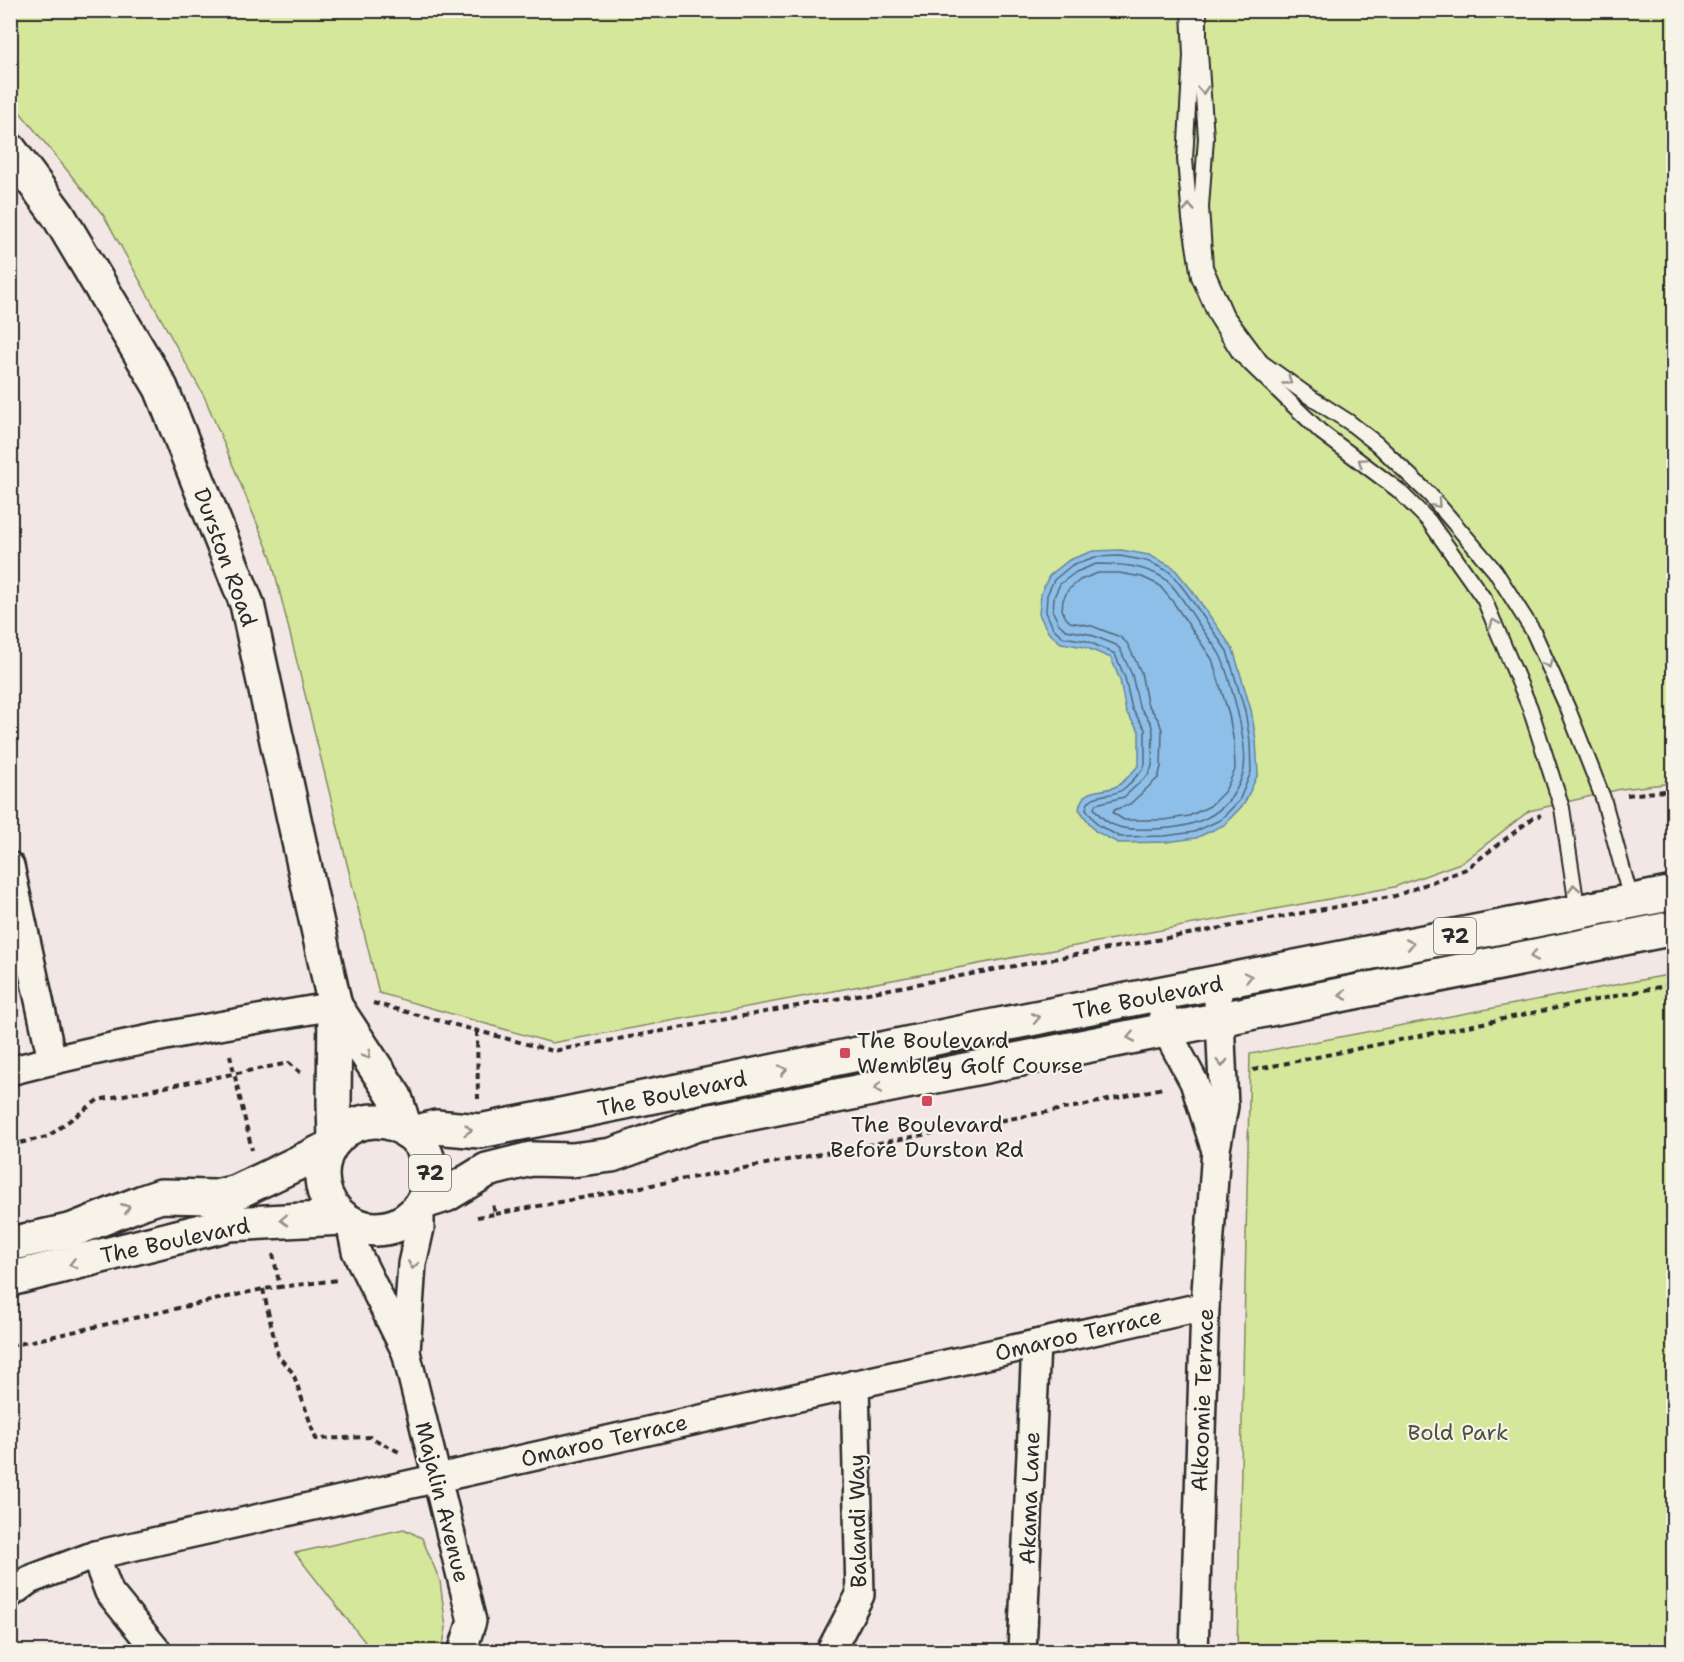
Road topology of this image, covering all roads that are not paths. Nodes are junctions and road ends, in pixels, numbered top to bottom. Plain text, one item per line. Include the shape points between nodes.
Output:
1 (1189, 10) edge
2 (1199, 10) edge
3 (10, 150) edge
4 (10, 866) edge
5 (1674, 893) edge
6 (1635, 918) junction
7 (1674, 928) edge
8 (1580, 929) junction
9 (1216, 984) junction
10 (1160, 994) junction
11 (335, 1006) junction
12 (1220, 1019) junction
13 (1166, 1030) junction
14 (52, 1060) junction
15 (10, 1071) edge
16 (409, 1132) junction
17 (332, 1144) junction
18 (1216, 1149) junction
19 (422, 1204) junction
20 (346, 1221) junction
21 (10, 1244) edge
22 (10, 1279) edge
23 (1205, 1306) junction
24 (1036, 1344) junction
25 (406, 1352) junction
26 (855, 1384) junction
27 (436, 1478) junction
28 (95, 1555) junction
29 (10, 1594) edge
30 (158, 1652) edge
31 (462, 1652) edge
32 (830, 1652) edge
33 (1023, 1652) edge
34 (1194, 1652) edge

8 -> 1 lane via 1562,808 1530,708 1484,599 1429,521 1398,490 1321,432 1240,354 1199,277 1185,159 1191,56
2 -> 6 lane via 1206,138 1201,207 1205,267 1226,315 1261,362 1377,444 1430,495 1495,571 1533,631 1568,709 1603,798
3 - 11 main road, Durston Road via 58,215 161,388 247,604
4 - 14 street
5 - 6 main road, The Boulevard / 72
6 - 7 main road, The Boulevard / 72
6 - 8 main road, The Boulevard / 72
9 -> 8 main road, The Boulevard / 72
8 -> 12 main road, The Boulevard / 72
9 - 10 main road, The Boulevard / 72
9 - 12 street, Alkoomie Terrace
10 - 13 street, Alkoomie Terrace
16 -> 10 main road, The Boulevard / 72 via 436,1126 480,1131
11 - 14 street
11 -> 16 main road, Durston Road via 395,1098
11 - 17 main road, Durston Road
12 - 13 main road, The Boulevard / 72
12 -> 18 street, Alkoomie Terrace via 1224,1106
13 - 18 street, Alkoomie Terrace via 1194,1082
13 -> 19 main road, The Boulevard / 72 via 697,1124 612,1155 572,1160 531,1159 487,1170 446,1195
14 - 15 street
16 - 17 main road, The Boulevard / 72 via 388,1123 369,1122 351,1128
16 - 19 main road, 72 via 423,1148 430,1166 430,1184
17 - 20 main road via 323,1162 322,1178 332,1207
21 -> 17 main road, The Boulevard / 72 via 73,1230 161,1196 215,1197 237,1192
18 - 23 street, Alkoomie Terrace
19 - 20 main road, The Boulevard / 72 via 401,1224 375,1230
19 -> 25 street, Majalin Avenue via 412,1264
20 -> 22 main road, The Boulevard / 72 via 229,1224
20 - 25 street, Majalin Avenue via 356,1251
23 - 24 street, Omaroo Terrace
23 - 34 street, Alkoomie Terrace
24 - 26 street, Omaroo Terrace
24 - 33 street, Akama Lane
25 - 27 street, Majalin Avenue
26 - 27 street, Omaroo Terrace
26 - 32 street, Balandi Way via 860,1596
27 - 28 street, Omaroo Terrace
27 - 31 street, Majalin Avenue via 472,1621
28 - 29 street, Omaroo Terrace via 28,1580
28 - 30 street via 110,1592

